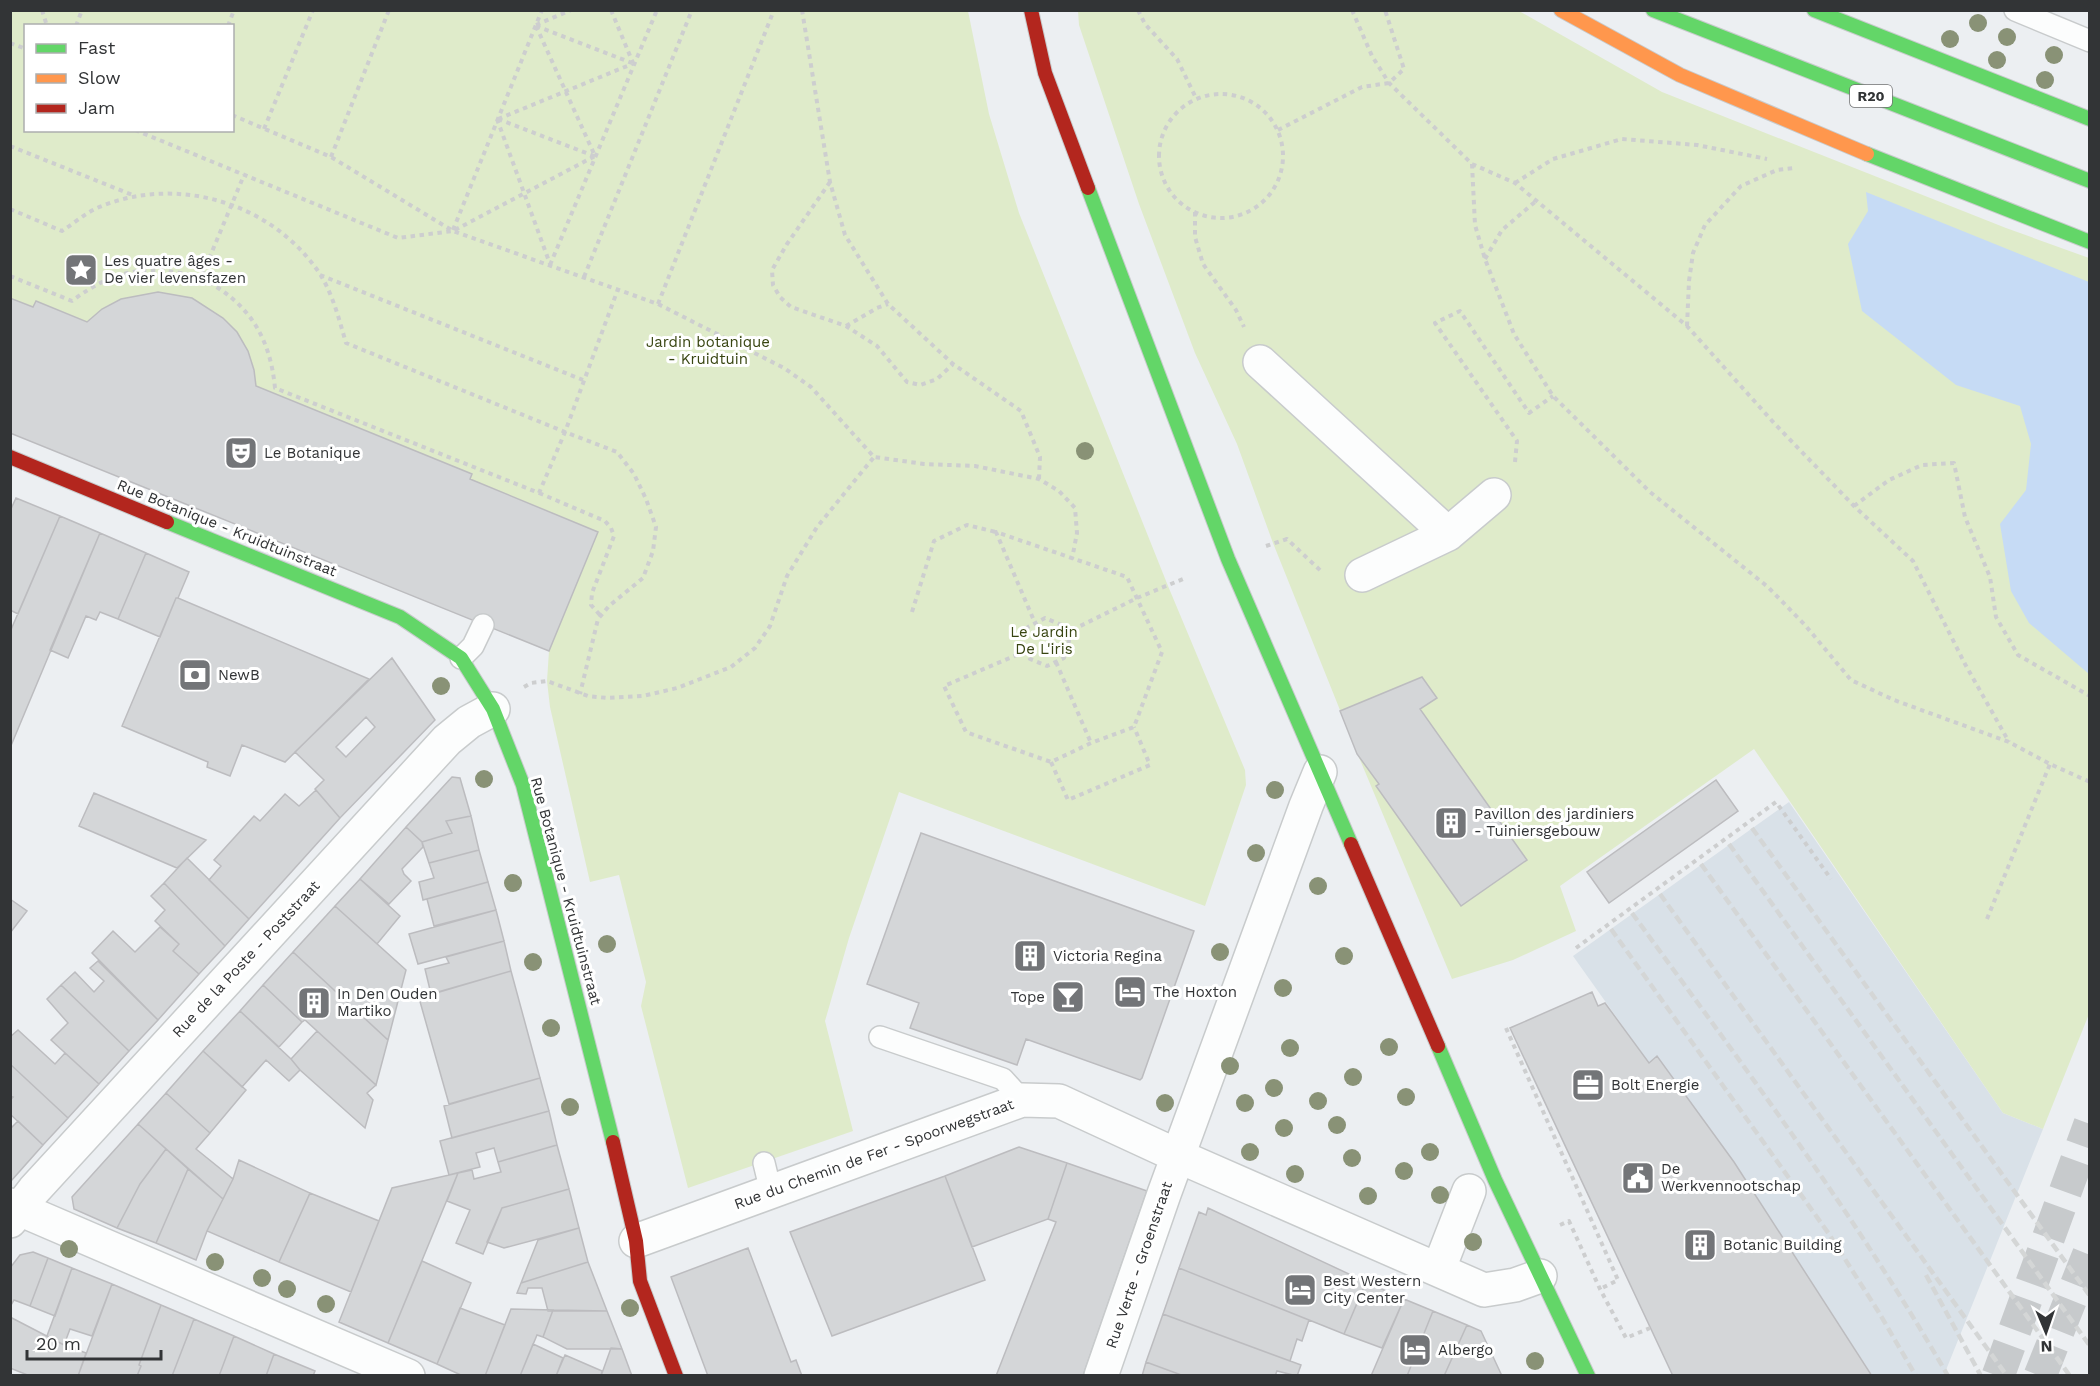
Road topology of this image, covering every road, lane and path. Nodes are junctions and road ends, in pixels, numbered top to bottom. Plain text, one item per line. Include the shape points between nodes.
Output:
1 (313, 10) edge
2 (389, 10) edge
3 (542, 10) edge
4 (571, 10) edge
5 (611, 10) edge
6 (657, 10) edge
7 (692, 10) edge
8 (774, 10) edge
9 (802, 10) edge
10 (1031, 10) edge
11 (1138, 10) edge
12 (1352, 10) edge
13 (1384, 10) edge
14 (1561, 10) edge
15 (1653, 10) edge
16 (1814, 10) edge
17 (2014, 10) edge
18 (536, 26) junction
19 (2090, 41) edge
20 (633, 64) junction
21 (1389, 83) junction
22 (565, 92) junction
23 (1196, 98) junction
24 (234, 116) edge
25 (497, 119) junction
26 (2090, 119) edge
27 (264, 129) junction
28 (1278, 130) junction
29 (140, 132) edge
30 (10, 146) edge
31 (595, 156) junction
32 (331, 157) junction
33 (1775, 160) dead end
34 (1472, 164) junction
35 (1796, 168) dead end
36 (244, 175) junction
37 (2090, 181) edge
38 (830, 182) junction
39 (1515, 183) junction
40 (525, 193) junction
41 (135, 196) junction
42 (1536, 201) junction
43 (232, 204) junction
44 (10, 209) edge
45 (1195, 212) junction
46 (453, 231) junction
47 (2090, 242) edge
48 (1485, 259) junction
49 (550, 265) junction
50 (320, 274) junction
51 (10, 276) edge
52 (584, 277) junction
53 (201, 278) junction
54 (618, 289) junction
55 (658, 304) junction
56 (888, 304) junction
57 (846, 326) junction
58 (1687, 326) junction
59 (1260, 362) joint
60 (952, 364) junction
61 (583, 380) junction
62 (1553, 396) junction
63 (564, 432) junction
64 (10, 457) edge
65 (874, 457) junction
66 (1039, 479) junction
67 (539, 493) junction
68 (1494, 495) joint
69 (1854, 506) junction
70 (996, 532) junction
71 (1448, 534) junction
72 (1265, 546) dead end
73 (1072, 559) junction
74 (1362, 575) joint
75 (1183, 579) dead end
76 (1137, 598) junction
77 (912, 612) dead end
78 (600, 615) junction
79 (1035, 623) junction
80 (483, 625) dead end
81 (1066, 633) junction
82 (1026, 651) junction
83 (461, 658) junction
84 (1056, 662) junction
85 (580, 694) junction
86 (2090, 696) edge
87 (505, 700) junction
88 (1134, 727) junction
89 (2009, 742) junction
90 (1091, 743) junction
91 (1051, 762) junction
92 (2050, 764) junction
93 (1320, 772) junction
94 (2090, 782) edge
95 (1831, 879) dead end
96 (1987, 919) dead end
97 (1576, 948) dead end
98 (1506, 1028) dead end
99 (880, 1037) dead end
100 (1022, 1100) junction
101 (1178, 1156) junction
102 (1469, 1191) dead end
103 (14, 1212) edge
104 (1553, 1228) dead end
105 (636, 1241) junction
106 (1443, 1258) dead end
107 (1540, 1276) junction
108 (1600, 1289) junction
109 (1650, 1328) dead end
110 (408, 1376) edge
111 (676, 1376) edge
112 (1101, 1376) edge
113 (1588, 1376) edge

1 - 27 path
2 - 32 path
3 - 18 path
4 - 18 path
5 - 20 path
6 - 20 path
7 - 52 path
8 - 55 path
9 - 38 path
10 - 93 main road via 1045,73 1220,537
11 - 23 path via 1145,24 1177,59
12 - 21 path
13 - 21 path via 1404,69
14 - 47 main road via 1680,75
15 - 37 main road, R20
16 - 26 main road
17 - 19 lane
18 - 20 path
18 - 22 path
18 - 25 path
20 - 22 path
20 - 31 path
21 - 28 path via 1362,87
21 - 34 path
22 - 25 path
22 - 31 path
23 - 28 path via 1214,94 1250,101 1265,111
23 - 45 path via 1179,109 1166,125 1159,144 1159,165 1165,184
24 - 27 path
25 - 31 path
25 - 40 path
25 - 46 path
27 - 32 path
28 - 45 path via 1282,164 1277,182 1266,198 1251,210 1232,217
29 - 36 path
30 - 41 path
31 - 40 path
31 - 49 path
32 - 46 path
33 - 39 path via 1697,145 1622,139 1552,159
34 - 39 path
34 - 48 path via 1475,225
35 - 58 path via 1777,170 1741,186 1705,225 1693,253
36 - 43 path
36 - 46 path via 398,238
38 - 56 path via 844,235
38 - 57 path via 772,270 773,285 791,307
39 - 42 path
40 - 46 path
40 - 49 path
41 - 43 path via 184,193
41 - 44 path via 95,209 62,231
42 - 48 path via 1502,230
42 - 58 path
43 - 50 path via 266,221 296,245
43 - 53 path
45 - 59 path via 1203,264 1236,310
46 - 49 path
48 - 62 path via 1514,334
49 - 52 path
50 - 61 path
50 - 63 path via 336,307 345,343
51 - 53 path via 72,301 111,277 133,271 178,271
52 - 54 path
53 - 67 path via 249,314 268,349 275,388
54 - 55 path
54 - 61 path
55 - 65 path via 784,368 811,387
56 - 57 path
56 - 60 path
57 - 60 path via 877,346 907,382 920,385 937,379
58 - 69 path
59 - 71 street
60 - 66 path via 1021,411 1040,457
61 - 63 path
62 - 68 path via 1529,413 1461,311 1436,322 1517,441 1515,468 1508,486
62 - 89 path via 1650,492 1768,586 1851,680
63 - 67 path
63 - 78 path via 617,452 634,474 656,527 644,578
64 - 83 main road, Rue Botanique - Kruidtuinstraat via 400,616
65 - 66 path via 975,466
65 - 85 path via 817,527 787,576 770,626 756,648 731,667 677,688 643,696 607,698
66 - 73 path via 1075,507 1077,533
67 - 78 path via 605,521 611,528 614,536 592,594 591,605
68 - 71 street
69 - 86 path via 1905,472 1922,465 1953,463 1965,517 1990,577 1996,617 2018,655
69 - 89 path via 1913,561
70 - 73 path
70 - 77 path via 967,525 934,541
70 - 79 path
71 - 74 street
72 - 74 path via 1287,539 1333,582 1343,586
73 - 76 path via 1127,577
75 - 76 path
76 - 81 path
76 - 88 path via 1162,652
78 - 85 path
79 - 81 path via 1045,618 1062,625
79 - 82 path via 1028,627 1022,642
80 - 83 lane via 473,646
81 - 84 path via 1069,641 1064,658
82 - 84 path via 1030,659 1047,666
82 - 91 path via 944,686 966,732
83 - 87 main road, Rue Botanique - Kruidtuinstraat
84 - 90 path
85 - 87 path via 547,681 531,683
87 - 103 street, Rue de la Poste - Poststraat via 447,740
87 - 105 main road, Rue Botanique - Kruidtuinstraat
88 - 90 path
88 - 91 path via 1150,765 1068,800
89 - 92 path
90 - 91 path
92 - 94 path
92 - 96 path
93 - 101 street, Rue Verte - Groenstraat
93 - 107 main road
95 - 97 path via 1776,802
98 - 108 path via 1618,1280
99 - 100 lane via 1003,1079
100 - 101 street, Rue du Chemin de Fer - Spoorwegstraat via 1059,1101
100 - 105 street, Rue du Chemin de Fer - Spoorwegstraat via 767,1177
101 - 107 street, Rue du Chemin de Fer - Spoorwegstraat via 1484,1290
101 - 112 street, Rue Verte - Groenstraat
102 - 106 street
103 - 110 street
104 - 108 path via 1569,1221
105 - 111 main road, Rue Botanique - Kruidtuinstraat via 640,1281
107 - 113 main road
108 - 109 path via 1626,1338

